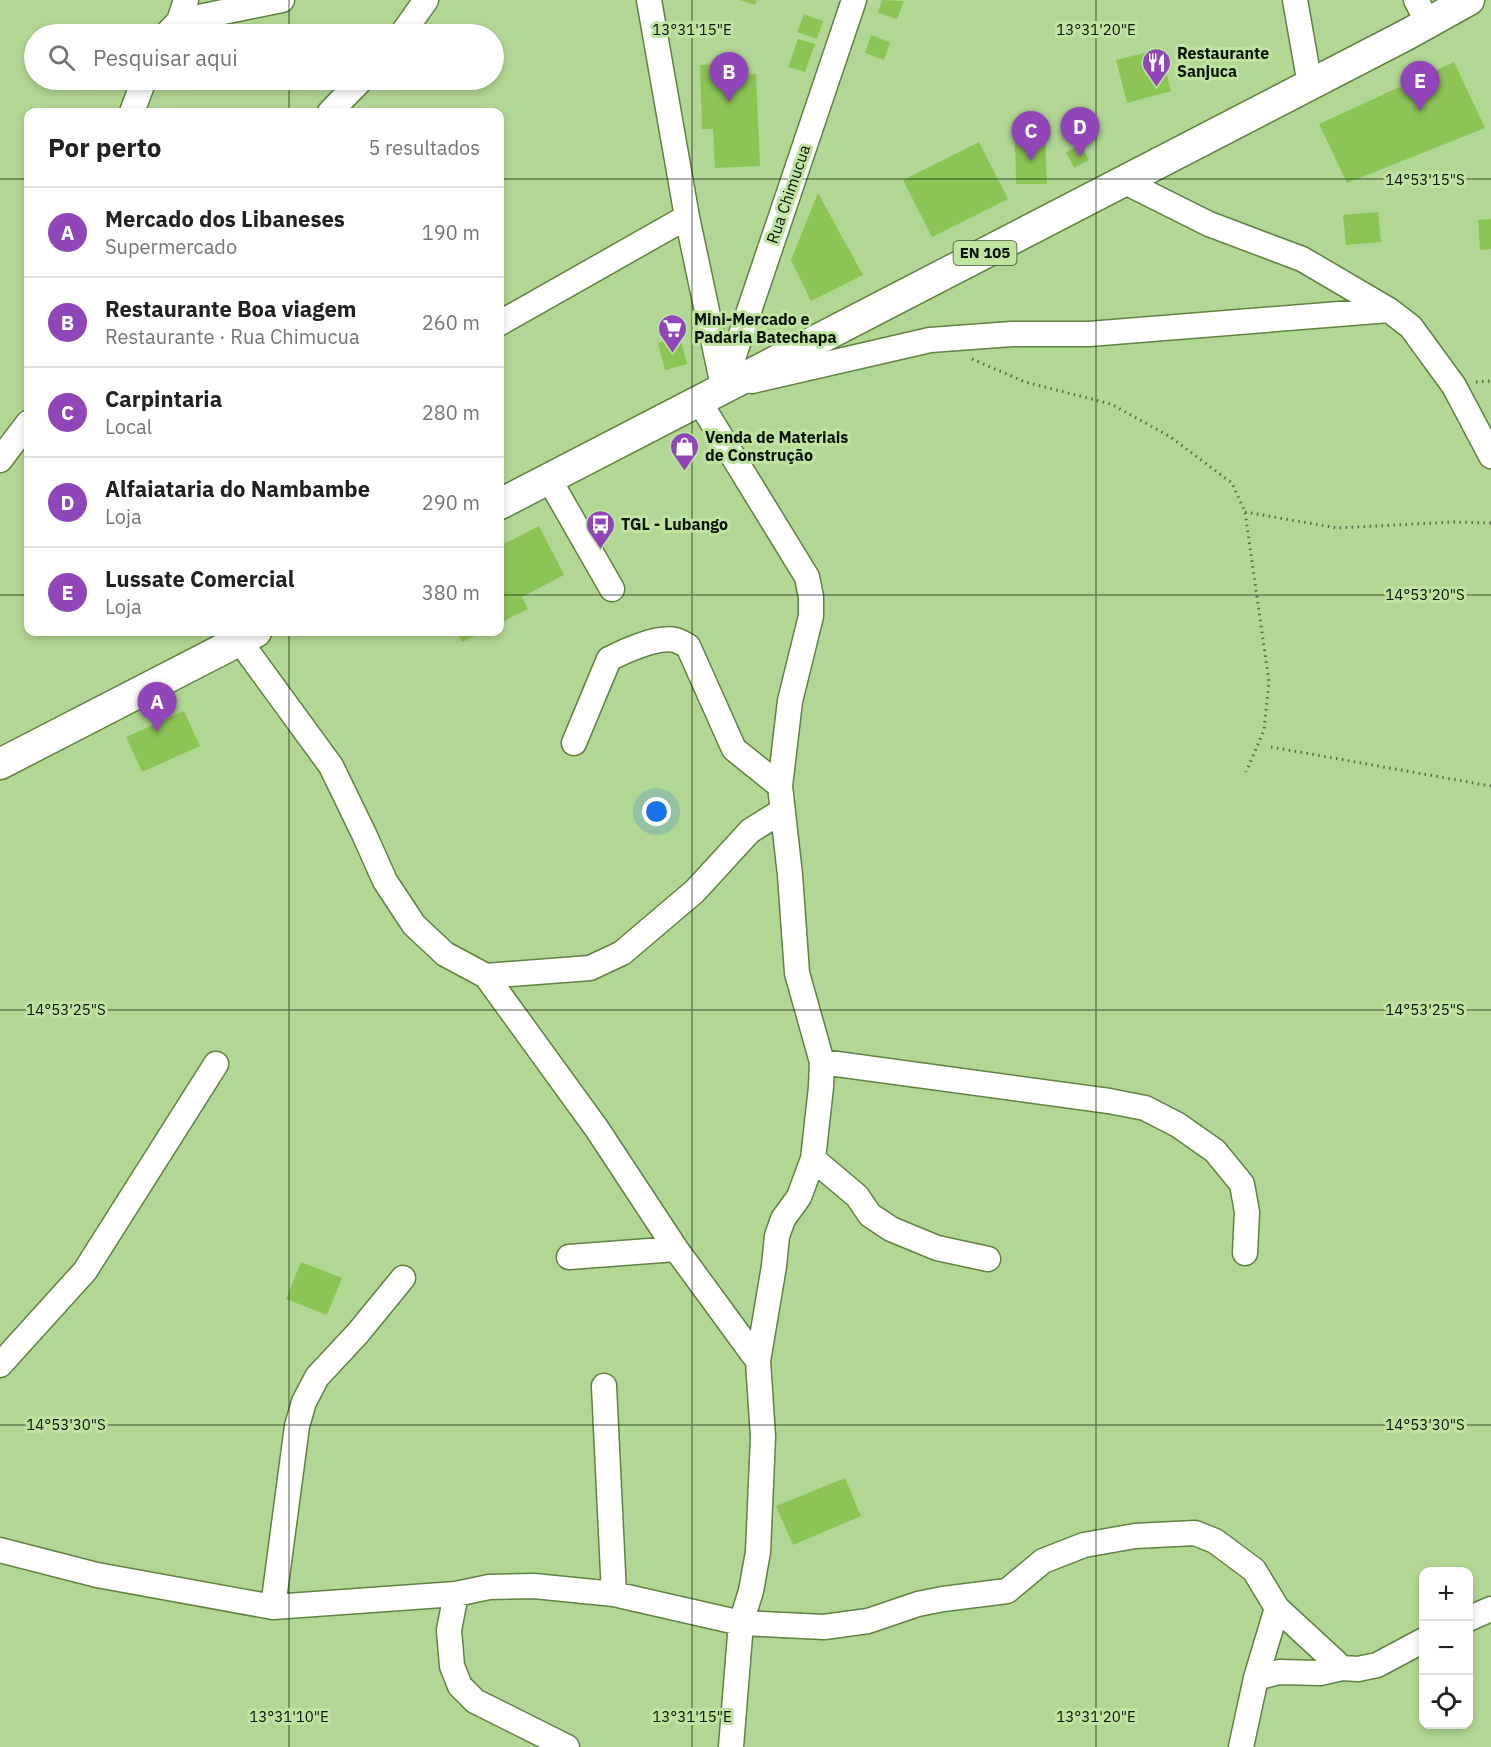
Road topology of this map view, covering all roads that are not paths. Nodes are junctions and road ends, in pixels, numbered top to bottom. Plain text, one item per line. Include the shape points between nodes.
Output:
1 (282, 0) edge
2 (426, 0) edge
3 (649, 0) edge
4 (854, 0) edge
5 (1295, 0) edge
6 (1469, 0) edge
7 (1422, 11) edge
8 (177, 18) edge
9 (409, 24) edge
10 (1310, 85) junction
11 (140, 90) edge
12 (351, 90) edge
13 (134, 108) edge
14 (334, 108) edge
15 (1123, 181) junction
16 (687, 217) junction
17 (1389, 310) junction
18 (504, 321) edge
19 (711, 394) junction
20 (24, 428) edge
21 (1491, 456) edge
22 (0, 460) edge
23 (549, 479) junction
24 (504, 502) edge
25 (612, 590) dead end
26 (247, 636) edge
27 (574, 743) dead end
28 (0, 764) edge
29 (780, 786) junction
30 (782, 811) junction
31 (486, 976) junction
32 (822, 1062) junction
33 (216, 1064) dead end
34 (813, 1159) junction
35 (676, 1249) junction
36 (1245, 1253) dead end
37 (569, 1257) dead end
38 (988, 1259) dead end
39 (403, 1278) dead end
40 (758, 1361) junction
41 (0, 1365) edge
42 (604, 1386) dead end
43 (0, 1550) edge
44 (456, 1594) junction
45 (614, 1594) junction
46 (273, 1607) junction
47 (1277, 1608) junction
48 (1491, 1609) edge
49 (1473, 1617) edge
50 (741, 1623) junction
51 (1419, 1643) edge
52 (1342, 1668) junction
53 (1256, 1678) junction
54 (567, 1747) edge
55 (731, 1747) edge
56 (1241, 1747) edge

1 - 8 street
2 - 9 street
3 - 16 street
4 - 19 street, Rua Chimucua
5 - 10 street
6 - 7 main road, EN 105
7 - 10 main road, EN 105
10 - 15 main road, EN 105
11 - 13 street
12 - 14 street
15 - 17 street via 1209,224 1302,259
15 - 19 main road, EN 105
16 - 18 street
16 - 19 street
17 - 19 street via 1089,334 930,340
17 - 21 street via 1411,327 1454,386
19 - 23 main road, EN 105
19 - 29 street via 807,577 811,597 811,616 790,701
20 - 22 street
23 - 24 main road, EN 105
23 - 25 street
26 - 28 main road
26 - 31 street via 331,766 385,881 414,925 445,954
27 - 29 street via 609,659 656,641 673,640 688,646 734,749
29 - 30 street
30 - 31 street via 750,831 694,891 622,953 590,968
30 - 32 street via 797,973
31 - 35 street via 597,1129
32 - 34 street
32 - 36 street via 1145,1108 1215,1151 1242,1184 1247,1212
33 - 41 street via 85,1271
34 - 38 street via 857,1196 870,1215 891,1229 937,1248
34 - 40 street via 799,1197 783,1219 777,1236
35 - 37 street
35 - 40 street
39 - 46 street via 317,1377 304,1402 297,1426
40 - 50 street via 763,1437 758,1552
42 - 45 street
43 - 46 street via 98,1575
44 - 45 street via 489,1587 534,1586
44 - 46 street
44 - 54 street via 450,1630 452,1666 460,1686 475,1701
45 - 50 street
47 - 50 street via 1254,1570 1215,1541 1195,1533 1135,1536 1084,1545 1042,1561 1007,1591 918,1604 868,1621 824,1627
47 - 52 street
47 - 53 street
48 - 49 street
50 - 55 street
51 - 52 street via 1377,1665
52 - 53 street via 1320,1673 1279,1672
53 - 56 street

